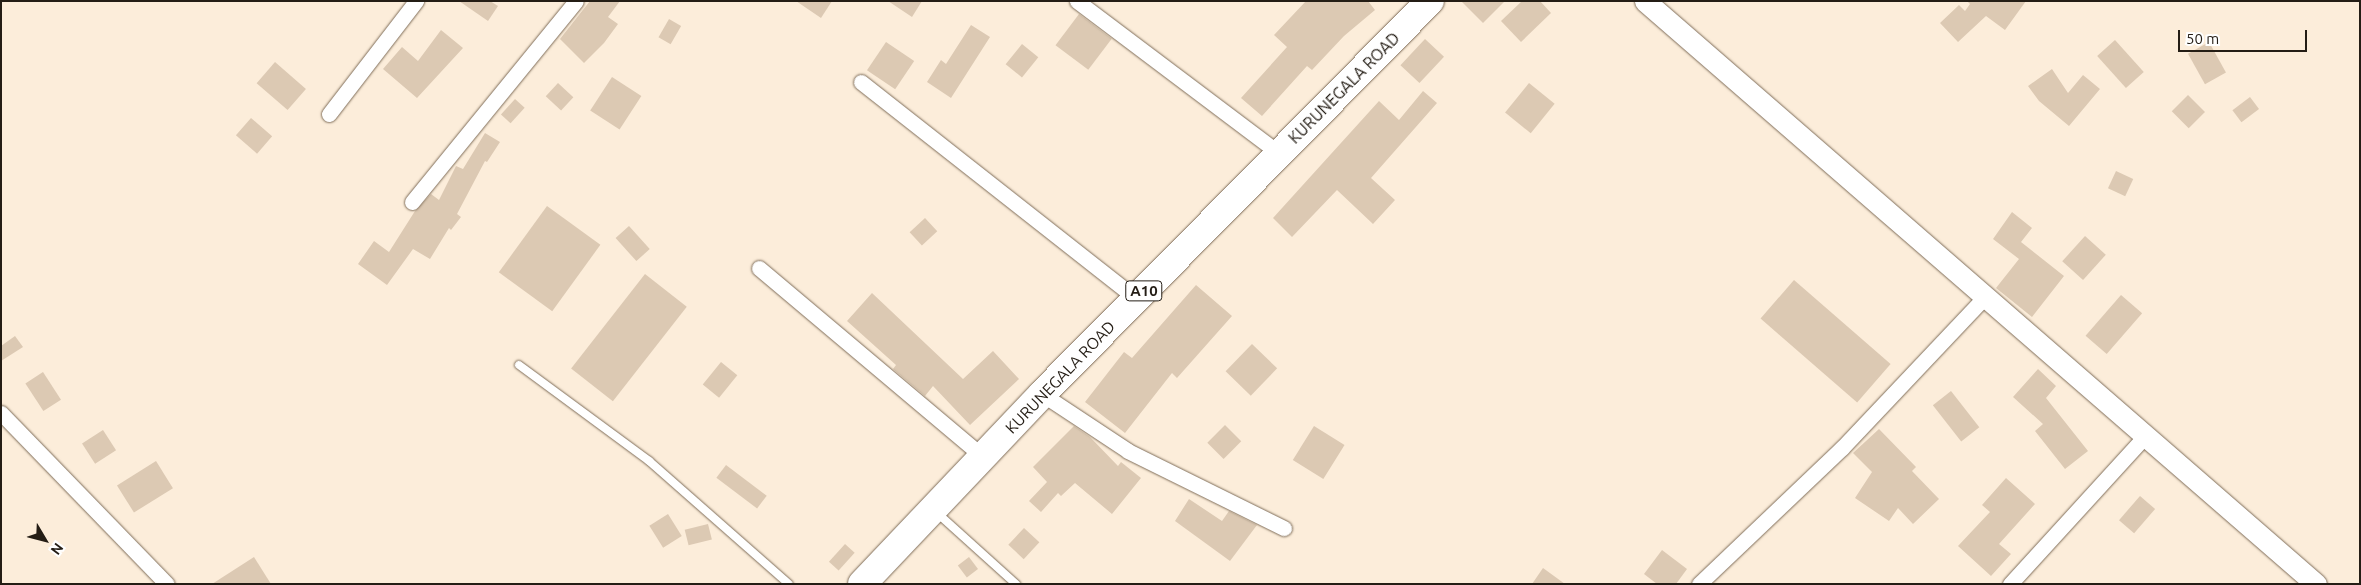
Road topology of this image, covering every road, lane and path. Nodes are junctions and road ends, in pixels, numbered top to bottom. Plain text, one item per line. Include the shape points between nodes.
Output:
1 (416, 1) edge
2 (576, 1) edge
3 (1077, 1) edge
4 (1430, 1) edge
5 (1645, 1) edge
6 (861, 82) dead end
7 (329, 114) dead end
8 (1279, 153) junction
9 (412, 202) dead end
10 (759, 268) dead end
11 (1985, 297) junction
12 (1137, 299) junction
13 (519, 365) dead end
14 (1042, 394) junction
15 (1, 413) edge
16 (2145, 436) junction
17 (982, 456) junction
18 (933, 509) junction
19 (1284, 528) dead end
20 (167, 584) edge
21 (789, 584) edge
22 (862, 584) edge
23 (1016, 584) edge
24 (1698, 584) edge
25 (2010, 584) edge
26 (2316, 584) edge

1 - 7 street
2 - 9 street
3 - 8 street
4 - 8 highway, KURUNEGALA ROAD / A10
5 - 11 street
6 - 12 street
8 - 12 highway, KURUNEGALA ROAD / A10
10 - 17 street
11 - 16 street
11 - 24 street via 1842,448
12 - 14 highway, KURUNEGALA ROAD / A10
13 - 21 lane via 649,461
14 - 17 highway, KURUNEGALA ROAD / A10
14 - 19 street via 1128,451
15 - 20 street
16 - 25 street
16 - 26 street
17 - 18 highway, KURUNEGALA ROAD / A10
18 - 22 highway, KURUNEGALA ROAD / A10
18 - 23 lane

